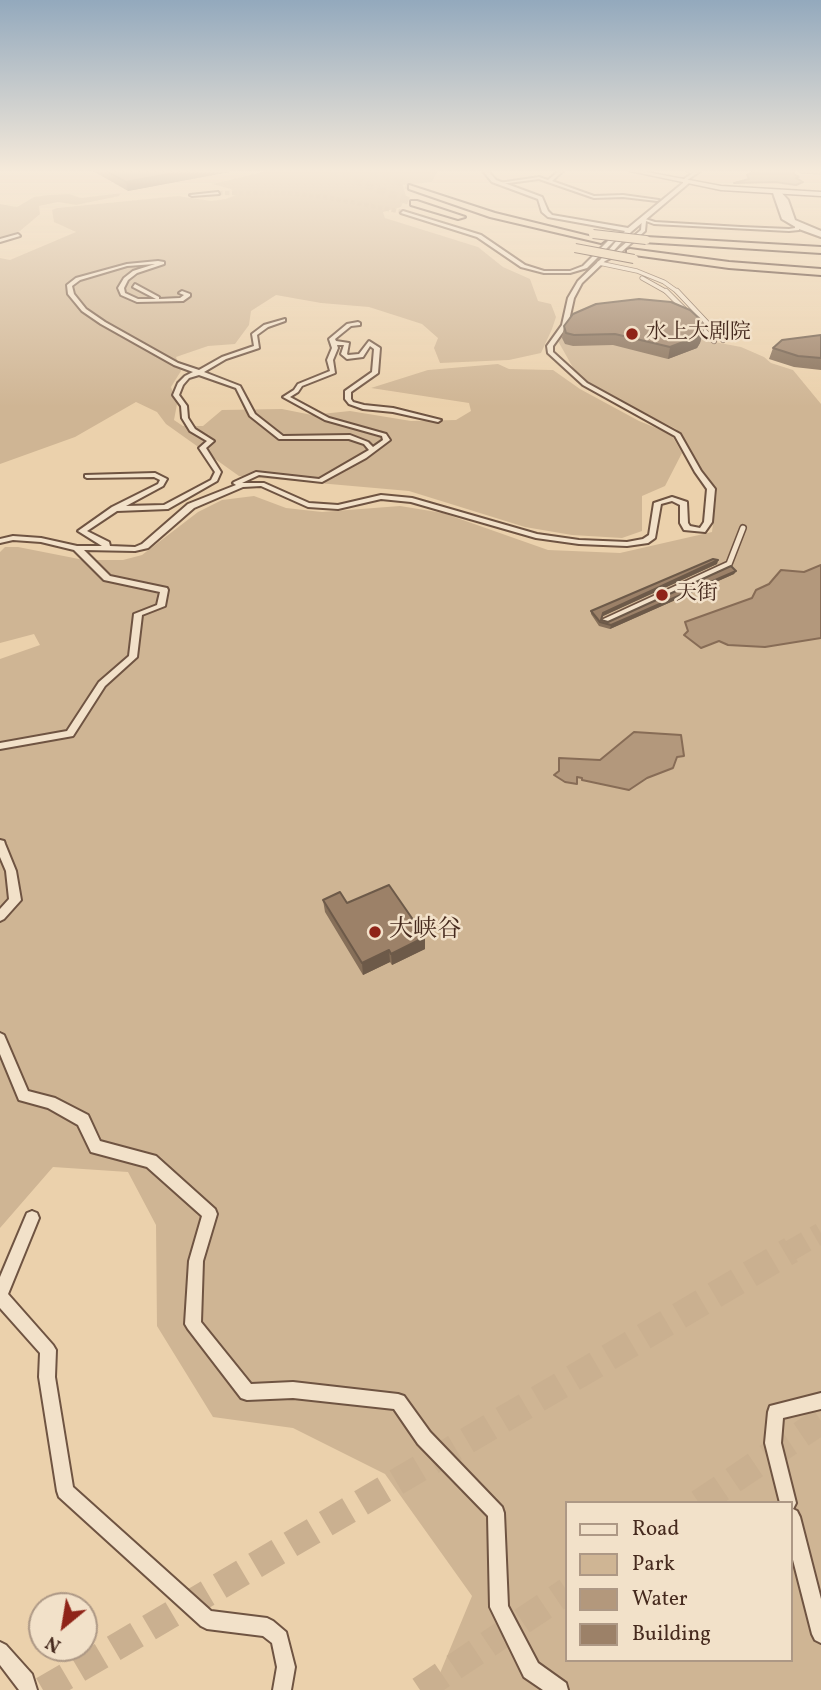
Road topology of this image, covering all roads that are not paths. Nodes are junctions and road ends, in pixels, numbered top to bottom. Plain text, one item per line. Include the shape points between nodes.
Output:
1 (499, 250) edge
2 (602, 250) edge
3 (620, 250) edge
4 (651, 250) edge
5 (662, 250) edge
6 (676, 250) edge
7 (821, 262) edge
8 (599, 263) junction
9 (821, 272) edge
10 (821, 283) edge
11 (135, 286) dead end
12 (182, 293) dead end
13 (157, 301) junction
14 (283, 320) dead end
15 (358, 324) dead end
16 (714, 341) dead end
17 (723, 341) dead end
18 (333, 343) junction
19 (201, 372) junction
20 (438, 420) dead end
21 (373, 451) junction
22 (87, 476) dead end
23 (229, 490) junction
24 (115, 509) junction
25 (743, 528) dead end
26 (0, 541) edge
27 (77, 548) junction
28 (106, 550) junction
29 (605, 621) edge
30 (0, 746) edge
31 (0, 844) edge
32 (0, 916) edge
33 (0, 1040) edge
34 (32, 1218) dead end
35 (0, 1296) edge
36 (821, 1401) edge
37 (788, 1501) edge
38 (793, 1525) edge
39 (821, 1634) edge
40 (0, 1651) edge
41 (28, 1690) edge
42 (282, 1690) edge
43 (559, 1690) edge

1 - 2 street via 523,266 551,273 585,267
3 - 8 street
4 - 10 highway via 719,273
5 - 9 highway via 729,265
6 - 7 highway via 730,258
8 - 16 street via 666,290
8 - 17 street via 664,282
8 - 23 street via 571,298 567,320 550,352 585,384 678,435 711,489 705,529 687,528 684,504 672,499 657,503 652,536 627,544 536,536 412,500 382,497 338,507 308,505 262,484
11 - 13 street
12 - 13 street via 188,295 181,300
13 - 19 street via 137,300 121,288 135,272 162,263 158,262 127,265 78,279 69,286 84,310 103,323 176,364
14 - 19 street via 254,335 257,347 223,358
15 - 18 street via 335,334
18 - 20 street via 347,344 344,354 353,358 369,343 377,348 375,373 348,391 351,403
18 - 21 street via 333,372 300,385 286,397 327,419 384,435 387,440
19 - 21 street via 238,387 252,415 281,438 350,438 366,443
19 - 24 street via 187,377 176,395 192,429 211,441 202,448 218,472 214,481 165,506
21 - 23 street via 320,481 258,473
22 - 24 street via 155,475 164,479 161,485
23 - 28 street via 191,506 145,546
24 - 28 street via 82,531 106,544
25 - 29 street via 729,564
26 - 27 street via 41,540
27 - 28 street
27 - 30 street via 107,578 164,590 161,606 138,614 133,657 102,684 71,734
31 - 32 street via 11,871 15,900
33 - 43 street via 24,1096 50,1102 83,1120 96,1147 151,1161 210,1214 197,1261 193,1324 247,1392 293,1390 398,1402 425,1438 496,1513 499,1607 531,1670
34 - 35 street
35 - 42 street via 48,1350 47,1377 65,1491 207,1619 267,1627 280,1639 286,1667
36 - 37 street via 776,1412 774,1443
38 - 39 street
40 - 41 street

